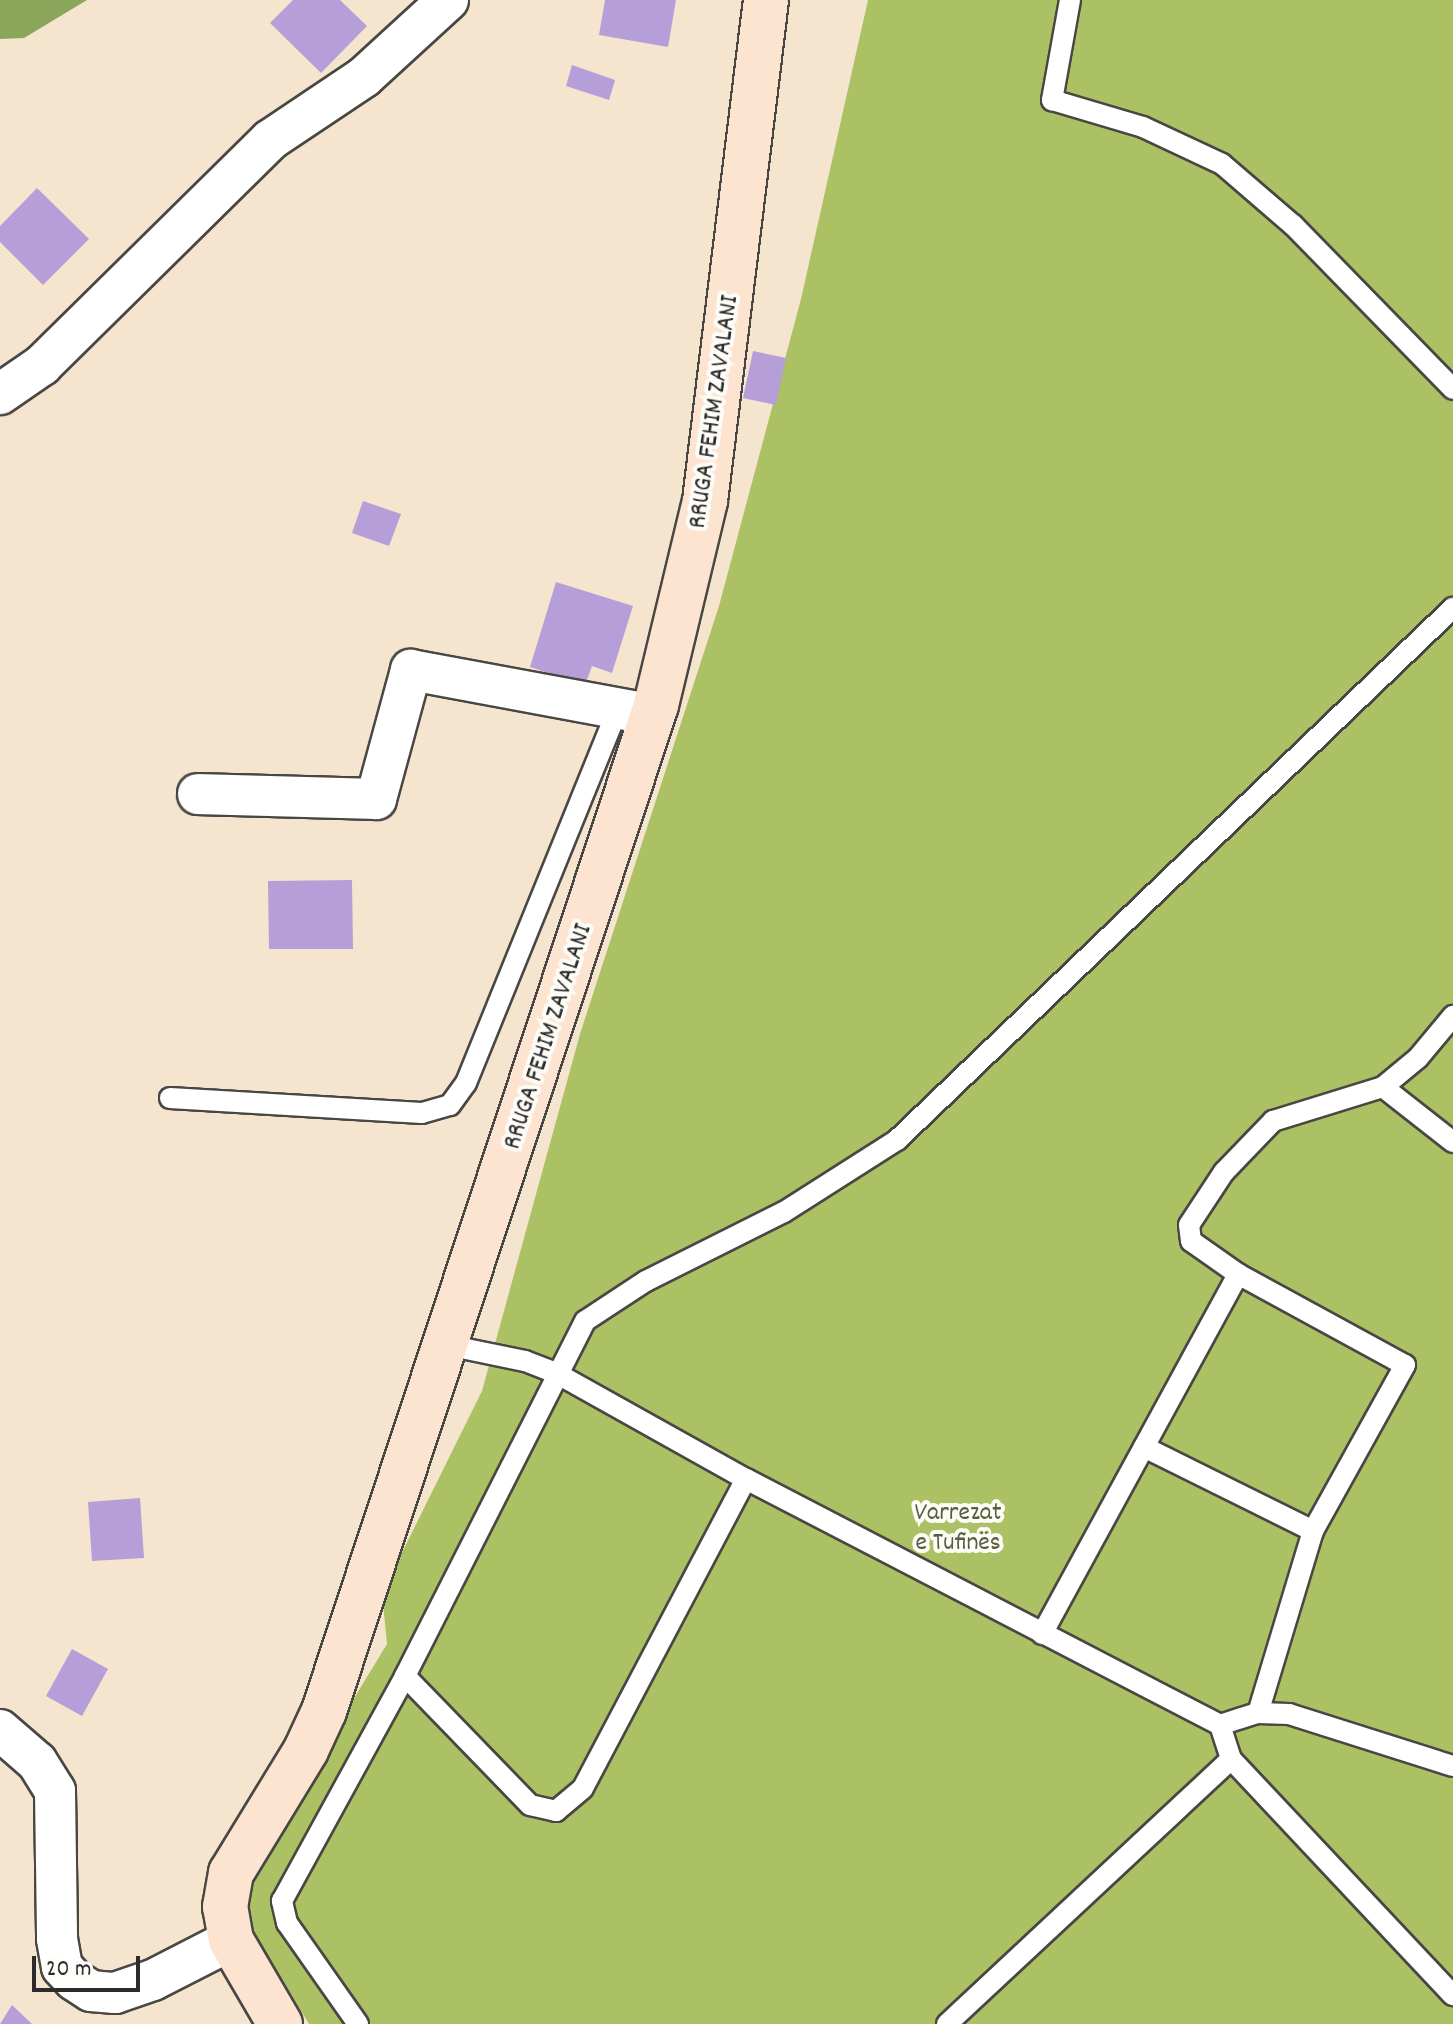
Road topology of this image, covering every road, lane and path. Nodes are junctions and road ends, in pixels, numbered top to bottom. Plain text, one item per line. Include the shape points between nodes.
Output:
1 (448, 0) edge
2 (766, 0) edge
3 (1070, 0) edge
4 (1453, 389) edge
5 (0, 394) edge
6 (1453, 608) edge
7 (636, 712) junction
8 (198, 794) dead end
9 (1453, 1016) edge
10 (1383, 1087) junction
11 (170, 1098) dead end
12 (1453, 1142) edge
13 (1238, 1274) junction
14 (447, 1345) junction
15 (556, 1373) junction
16 (1144, 1447) junction
17 (746, 1479) junction
18 (1313, 1531) junction
19 (1042, 1634) junction
20 (405, 1676) junction
21 (1258, 1713) junction
22 (1220, 1725) junction
23 (0, 1730) edge
24 (1231, 1759) junction
25 (1453, 1766) edge
26 (231, 1940) junction
27 (1453, 1995) edge
28 (280, 2024) edge
29 (358, 2024) edge
30 (947, 2024) edge

1 - 5 street via 364,77 270,140 42,365
2 - 7 street, RRUGA FEHIM ZAVALANI via 705,501
3 - 4 lane via 1052,100 1143,127 1222,164 1293,225
6 - 15 lane via 897,1140 784,1212 604,1304 585,1321
7 - 8 street via 411,670 376,799
7 - 11 lane via 466,1083 450,1105 422,1113
7 - 14 street, RRUGA FEHIM ZAVALANI
9 - 10 lane via 1418,1058
10 - 12 lane
10 - 13 lane via 1273,1121 1195,1208 1191,1241
13 - 16 lane
13 - 18 lane via 1405,1365
14 - 15 lane
14 - 26 street, RRUGA FEHIM ZAVALANI via 324,1711 231,1873 225,1907
15 - 17 lane
15 - 20 lane
16 - 18 lane
16 - 19 lane
17 - 19 lane
17 - 20 lane via 583,1788 556,1811 530,1805
18 - 21 lane
19 - 22 lane
20 - 29 lane via 282,1901 287,1923
21 - 22 lane
21 - 25 lane via 1289,1714
22 - 24 lane
23 - 26 street via 37,1762 55,1791 57,1939 62,1967 74,1980 91,1991 115,1993
24 - 27 lane
24 - 30 lane
26 - 28 street, RRUGA FEHIM ZAVALANI

